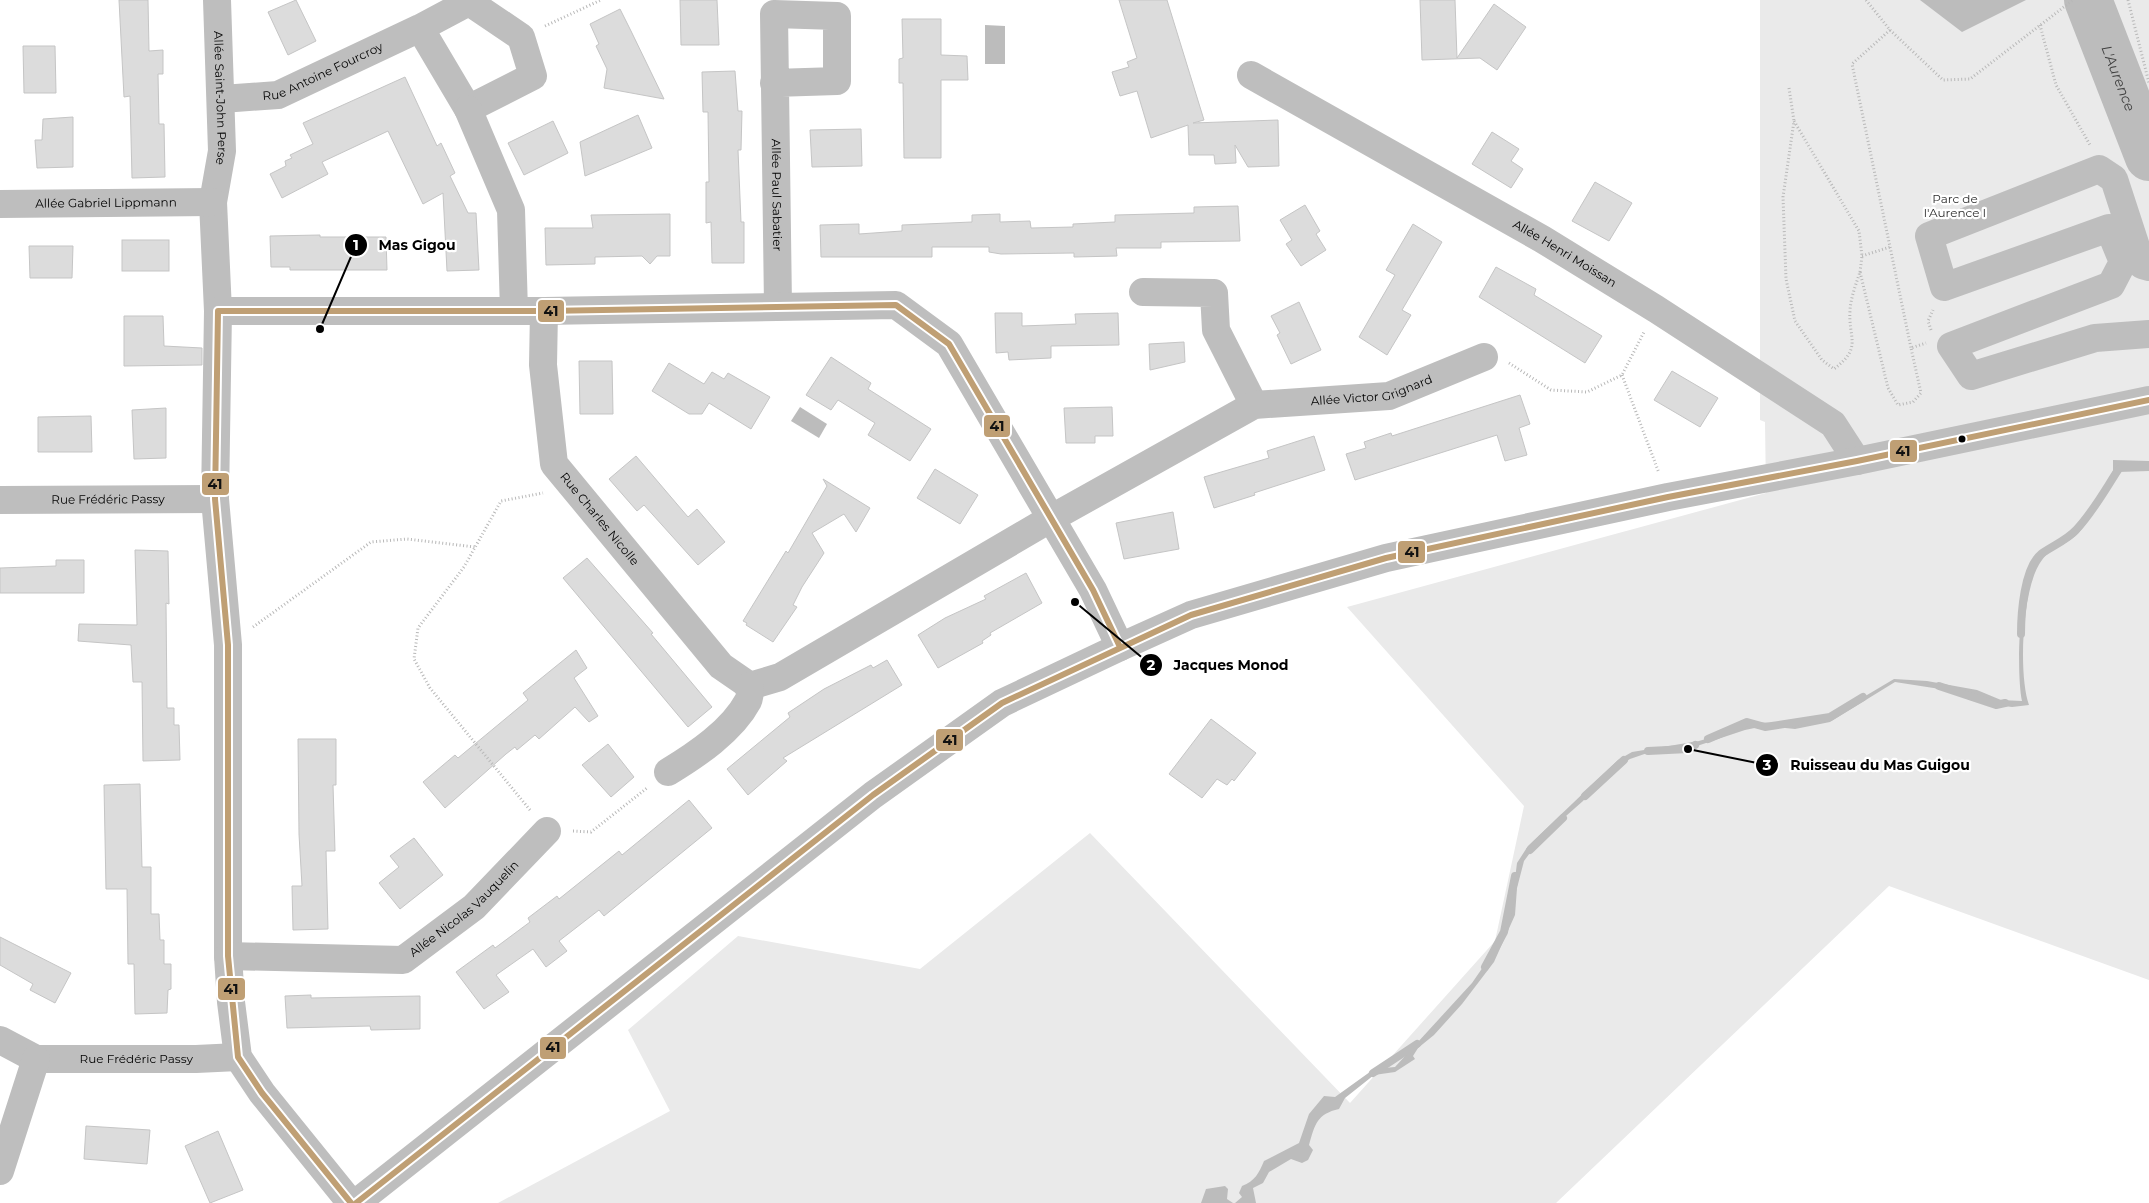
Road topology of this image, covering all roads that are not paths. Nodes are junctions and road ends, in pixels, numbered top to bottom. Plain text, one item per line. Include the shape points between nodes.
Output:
1 (217, 0) edge
2 (420, 28) junction
3 (1251, 75) dead end
4 (774, 83) dead end
5 (222, 99) junction
6 (468, 109) junction
7 (213, 202) junction
8 (0, 204) edge
9 (2149, 267) edge
10 (1143, 292) dead end
11 (778, 306) junction
12 (218, 311) junction
13 (514, 311) junction
14 (544, 311) junction
15 (2149, 334) edge
16 (1484, 357) road end
17 (2149, 400) edge
18 (1254, 405) junction
19 (1857, 461) junction
20 (215, 499) junction
21 (0, 500) edge
22 (1050, 519) junction
23 (1120, 647) junction
24 (750, 686) junction
25 (668, 772) road end
26 (547, 831) road end
27 (228, 956) junction
28 (0, 1040) edge
29 (238, 1057) junction
30 (36, 1060) junction
31 (0, 1171) edge
32 (351, 1203) edge
33 (356, 1203) edge

1 - 5 street, Allée Saint-John Perse
2 - 5 street, Rue Antoine Fourcroy via 278,94
2 - 6 street
2 - 6 street, Rue Antoine Fourcroy via 469,2 521,36 533,76
3 - 19 street, Allée Henri Moissan via 1542,239 1656,309 1833,424
4 - 11 street, Allée Paul Sabatier
5 - 7 street, Allée Saint-John Perse via 222,152
6 - 13 street via 511,210
7 - 8 street, Allée Gabriel Lippmann
7 - 12 street, Allée Saint-John Perse
9 - 15 street via 2142,265 2114,179 2099,169 1929,236 1944,287 2108,228 2123,262 2110,285 1951,346 1970,376 2095,338
10 - 18 street via 1214,293 1216,330
11 - 14 street
11 - 22 street via 896,305 949,344
12 - 13 street
12 - 20 street, Allée Saint-John Perse
13 - 14 street
14 - 24 street, Rue Charles Nicolle via 543,365 554,464 721,666
16 - 18 street, Allée Victor Grignard via 1389,396
17 - 19 street
18 - 22 street, Allée Victor Grignard
19 - 23 street via 1668,497 1386,558 1191,615
20 - 21 street, Rue Frédéric Passy
20 - 27 street, Allée Saint-John Perse via 228,645
22 - 23 street via 1093,590
22 - 24 street via 780,677
23 - 33 street via 1002,703 873,795
24 - 25 street via 749,700 728,726 686,762
26 - 27 street, Allée Nicolas Vauquelin via 474,907 403,960
27 - 29 street, Allée Saint-John Perse
28 - 30 street, Rue Frédéric Passy
29 - 30 street, Rue Frédéric Passy
29 - 32 street, Allée Saint-John Perse via 262,1093
30 - 31 street

